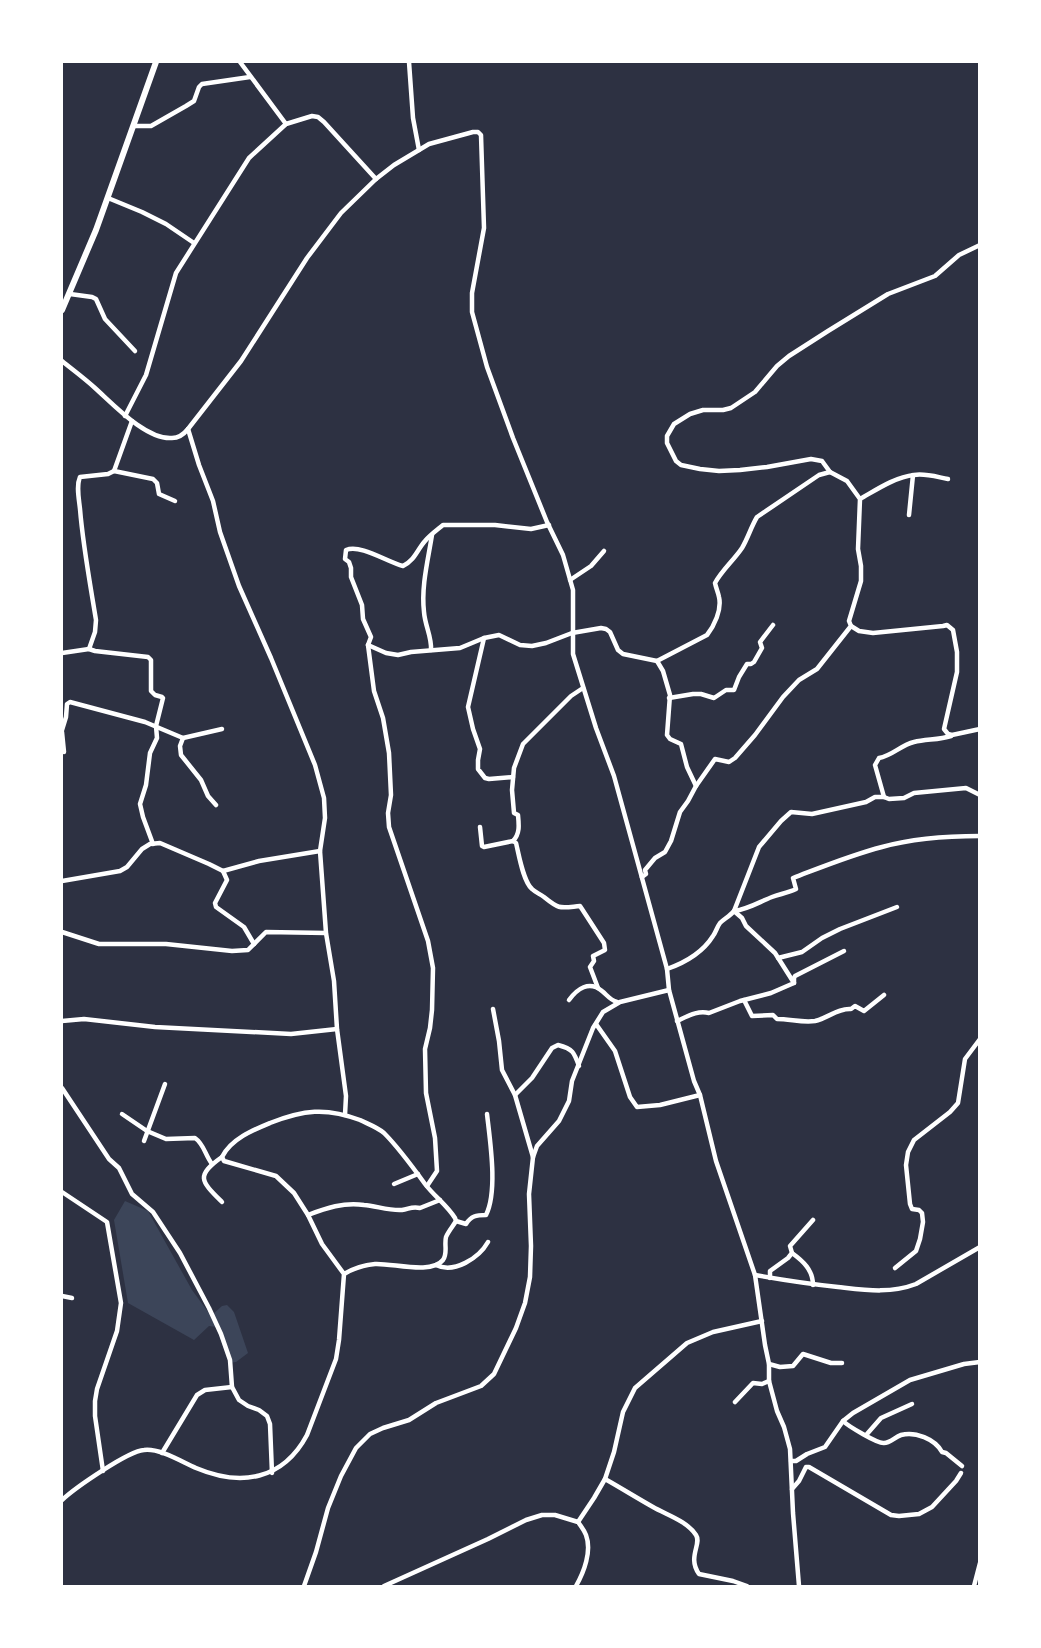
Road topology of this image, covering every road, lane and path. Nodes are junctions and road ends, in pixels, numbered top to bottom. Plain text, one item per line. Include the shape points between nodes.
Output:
1 (156, 62) edge
2 (240, 62) edge
3 (409, 62) edge
4 (250, 77) junction
5 (286, 124) junction
6 (134, 126) junction
7 (419, 150) junction
8 (376, 179) junction
9 (108, 198) junction
10 (194, 243) junction
11 (980, 245) edge
12 (70, 294) junction
13 (62, 310) edge
14 (135, 351) dead end
15 (62, 362) edge
16 (125, 416) junction
17 (132, 421) junction
18 (188, 429) junction
19 (114, 471) junction
20 (830, 472) junction
21 (913, 475) junction
22 (948, 479) dead end
23 (860, 499) junction
24 (175, 501) dead end
25 (909, 514) dead end
26 (549, 525) junction
27 (432, 535) junction
28 (604, 551) dead end
29 (570, 580) junction
30 (773, 625) dead end
31 (851, 626) junction
32 (572, 633) junction
33 (484, 638) junction
34 (368, 645) junction
35 (89, 649) junction
36 (431, 650) junction
37 (62, 653) edge
38 (657, 661) junction
39 (583, 688) junction
40 (669, 698) junction
41 (156, 726) junction
42 (222, 729) dead end
43 (980, 729) edge
44 (62, 731) edge
45 (952, 735) junction
46 (183, 738) junction
47 (64, 752) dead end
48 (513, 777) junction
49 (696, 786) junction
50 (980, 795) edge
51 (884, 796) junction
52 (216, 805) dead end
53 (480, 827) dead end
54 (980, 836) edge
55 (513, 841) junction
56 (153, 844) junction
57 (320, 851) junction
58 (223, 871) junction
59 (642, 877) junction
60 (62, 881) edge
61 (897, 907) dead end
62 (734, 911) junction
63 (62, 932) edge
64 (326, 933) junction
65 (254, 944) junction
66 (844, 951) dead end
67 (778, 958) junction
68 (667, 969) junction
69 (794, 983) junction
70 (598, 988) junction
71 (669, 990) junction
72 (884, 995) dead end
73 (568, 1000) dead end
74 (744, 1000) junction
75 (620, 1002) junction
76 (493, 1009) dead end
77 (62, 1021) edge
78 (677, 1021) junction
79 (596, 1024) junction
80 (337, 1029) junction
81 (980, 1039) edge
82 (579, 1066) junction
83 (165, 1084) dead end
84 (62, 1088) edge
85 (515, 1095) junction
86 (700, 1095) junction
87 (122, 1114) dead end
88 (345, 1114) junction
89 (487, 1114) dead end
90 (147, 1131) junction
91 (144, 1141) dead end
92 (223, 1155) junction
93 (532, 1157) junction
94 (212, 1164) junction
95 (418, 1174) junction
96 (394, 1184) dead end
97 (427, 1186) junction
98 (62, 1192) edge
99 (440, 1200) junction
100 (222, 1202) dead end
101 (308, 1215) junction
102 (813, 1220) dead end
103 (456, 1221) junction
104 (488, 1242) dead end
105 (980, 1247) edge
106 (792, 1253) junction
107 (436, 1266) junction
108 (896, 1268) dead end
109 (344, 1274) junction
110 (755, 1275) junction
111 (770, 1278) junction
112 (813, 1285) junction
113 (62, 1296) edge
114 (72, 1299) dead end
115 (762, 1321) junction
116 (980, 1362) edge
117 (842, 1363) dead end
118 (769, 1364) junction
119 (769, 1381) junction
120 (232, 1387) junction
121 (735, 1402) dead end
122 (912, 1404) dead end
123 (843, 1421) junction
124 (867, 1434) junction
125 (162, 1453) junction
126 (790, 1461) junction
127 (962, 1466) dead end
128 (103, 1471) junction
129 (272, 1473) junction
130 (961, 1473) dead end
131 (605, 1479) junction
132 (792, 1489) junction
133 (62, 1500) edge
134 (578, 1522) junction
135 (980, 1563) edge
136 (732, 1584) edge
137 (304, 1587) edge
138 (384, 1587) edge
139 (576, 1587) edge
140 (747, 1587) edge
141 (799, 1587) edge
142 (974, 1587) edge

1 - 6 main road
2 - 4 street
3 - 7 street
4 - 5 street
4 - 6 street via 202,84 194,101 186,106 151,126
5 - 8 street via 318,117
5 - 10 street via 249,158
6 - 9 main road
7 - 8 street
7 - 26 street via 473,132 481,135 484,228 472,312 487,367
8 - 18 street via 341,213 307,258 241,361
9 - 10 street via 166,224
9 - 12 main road
10 - 16 street via 176,273 146,375
11 - 20 street via 959,255 935,276 888,294 809,344 777,366 755,392 731,408 690,414 674,424 667,436 667,443 681,465 719,471 811,459 822,461
12 - 13 main road
12 - 14 street via 96,299 105,319
15 - 16 street
16 - 17 street
17 - 18 street via 154,435 172,438
17 - 19 street
18 - 57 street via 239,586 315,765 324,798
19 - 24 street via 153,479 159,494
19 - 35 street via 78,479 83,543 96,620
20 - 23 street via 848,482
20 - 38 street via 819,475 757,517 741,550 715,583 720,605 710,631
21 - 22 street
21 - 23 street
21 - 25 street
23 - 31 street via 861,581 849,621
26 - 27 street via 531,529 443,525
26 - 29 street
27 - 34 street via 403,566 361,550 346,550 345,559 371,637
27 - 36 street via 424,613
28 - 29 street
29 - 32 street
30 - 40 street via 734,690 714,698 693,694
31 - 45 street via 873,633 947,625 953,630 957,672 944,729
31 - 49 street via 817,669 783,697 735,758 729,762 715,759
32 - 33 street via 532,646 499,635
32 - 38 street via 606,629 623,654
32 - 39 street via 573,654
33 - 36 street via 460,648
33 - 48 street via 468,707 480,749 478,769 484,778
34 - 36 street via 398,655
34 - 97 street via 389,753 389,827 428,941 433,968 432,1010 425,1049 426,1093 437,1171
35 - 37 street
35 - 41 street via 152,660 151,691 163,698
38 - 40 street
39 - 48 street via 523,744
39 - 59 street via 614,776
40 - 49 street via 667,735 681,744
41 - 44 street via 70,702
41 - 46 street
41 - 56 street via 157,738 150,753 147,784 140,804
42 - 46 street
43 - 45 street
44 - 47 street
45 - 51 street via 911,743 879,758 875,765
46 - 52 street via 180,751
48 - 55 street via 514,813 519,822
49 - 59 street via 680,812 665,852 655,858
50 - 51 street via 966,788 914,793 904,798
51 - 62 street via 812,814 791,812 759,847
53 - 55 street via 484,847
54 - 62 street via 914,840 881,847 793,878 796,889
55 - 70 street via 531,889 555,906 579,906 604,943 605,950 593,956 590,967
56 - 58 street via 160,843
56 - 60 street via 142,849 120,872
57 - 58 street
57 - 64 street
58 - 65 street via 227,880 216,907 244,927
59 - 68 street
61 - 67 street via 840,929 802,952
62 - 67 street
62 - 68 street via 692,957
63 - 65 street via 99,944 166,944 232,951 248,950
64 - 65 street via 266,932
64 - 80 street
66 - 69 street via 795,976
67 - 69 street
68 - 71 street
69 - 74 street
70 - 73 street via 581,988
70 - 75 street via 614,1002
71 - 75 street
71 - 78 street
72 - 74 street via 864,1011 855,1006 843,1008 817,1021 805,1022 777,1019 773,1015 752,1016
74 - 78 street
75 - 79 street via 603,1012
76 - 85 street via 502,1070
77 - 80 street via 84,1019 291,1035
78 - 86 street
79 - 82 street
79 - 86 street via 615,1051 637,1107
80 - 88 street
81 - 108 street via 965,1059 958,1103 914,1140 908,1152 910,1204 922,1214 923,1222 916,1251
82 - 85 street via 574,1052 558,1045
82 - 93 street via 559,1121
83 - 90 street
84 - 120 street via 119,1168 132,1194 153,1212 180,1253 221,1334 230,1360
85 - 93 street
86 - 110 street via 716,1161
87 - 90 street
88 - 92 street via 318,1111 275,1121 249,1131
88 - 95 street via 377,1128
89 - 103 street via 493,1161 490,1207 486,1215 475,1215 466,1224
90 - 91 street
90 - 94 street via 166,1139 195,1138
92 - 94 street
92 - 101 street via 224,1161 276,1176 294,1193
93 - 137 street via 530,1277 516,1328 494,1374 481,1386 370,1434 356,1448 328,1508
94 - 100 street via 204,1180
95 - 96 street
95 - 97 street
97 - 99 street
98 - 128 street via 107,1222 121,1303 117,1331 95,1401
99 - 101 street via 420,1208 402,1210 360,1204 330,1207
99 - 103 street
101 - 109 street via 322,1244
102 - 106 street via 790,1246
103 - 107 street via 447,1234 443,1260
104 - 107 street via 463,1264 452,1268
105 - 112 street via 906,1288 883,1291
106 - 111 street via 770,1271
106 - 112 street via 810,1270
107 - 109 street via 376,1264
109 - 129 street via 336,1359 302,1446
110 - 111 street
110 - 115 street
111 - 112 street
113 - 114 street
115 - 118 street
115 - 131 street via 713,1332 687,1343 635,1388 623,1412
116 - 123 street via 910,1380
117 - 118 street via 803,1354 793,1366
118 - 119 street
119 - 121 street via 753,1383
119 - 126 street via 790,1449
120 - 125 street via 205,1390 197,1395
120 - 129 street via 238,1400 267,1416
122 - 124 street via 882,1418
123 - 124 street
123 - 126 street via 825,1447
124 - 127 street via 881,1444 900,1435 922,1436 934,1441
125 - 128 street via 137,1451
125 - 129 street via 213,1474 249,1478
126 - 132 street
128 - 133 street
130 - 132 street via 932,1507 908,1516 891,1515 809,1467
131 - 134 street
131 - 136 street via 684,1523 698,1539 693,1558 699,1575
132 - 141 street
134 - 138 street via 555,1515 526,1520
134 - 139 street via 588,1549
135 - 142 street
136 - 140 street

